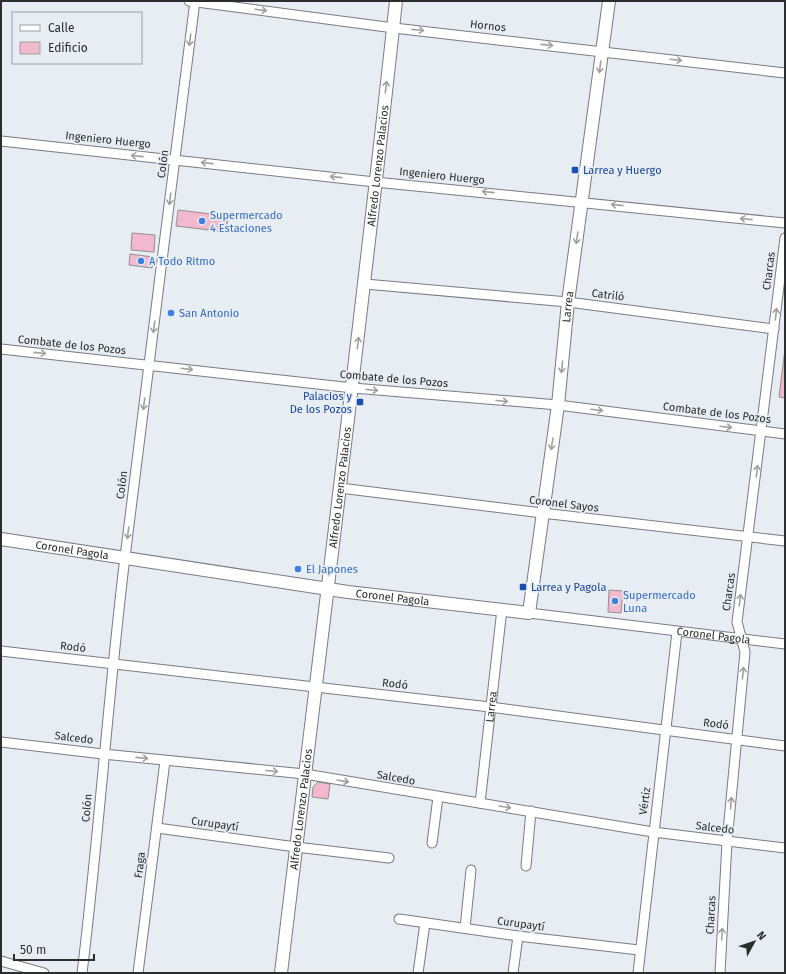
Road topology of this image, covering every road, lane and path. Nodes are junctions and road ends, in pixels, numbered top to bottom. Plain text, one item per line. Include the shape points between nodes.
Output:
1 (193, 1) edge
2 (396, 1) edge
3 (609, 1) edge
4 (394, 28) junction
5 (603, 51) junction
6 (785, 73) edge
7 (1, 141) edge
8 (176, 160) junction
9 (375, 182) junction
10 (582, 202) junction
11 (785, 223) edge
12 (785, 238) edge
13 (365, 284) junction
14 (568, 302) junction
15 (774, 329) junction
16 (1, 349) edge
17 (149, 365) junction
18 (353, 388) junction
19 (558, 406) junction
20 (762, 431) junction
21 (785, 434) edge
22 (340, 488) junction
23 (542, 513) junction
24 (748, 537) junction
25 (1, 539) edge
26 (785, 541) edge
27 (124, 559) junction
28 (327, 590) junction
29 (502, 609) junction
30 (529, 612) junction
31 (677, 632) junction
32 (741, 638) junction
33 (785, 644) edge
34 (1, 651) edge
35 (114, 664) junction
36 (315, 688) junction
37 (490, 707) junction
38 (666, 730) junction
39 (736, 739) junction
40 (1, 742) edge
41 (785, 746) edge
42 (103, 754) junction
43 (165, 761) junction
44 (305, 774) junction
45 (438, 797) junction
46 (480, 803) junction
47 (530, 811) junction
48 (157, 828) junction
49 (652, 832) junction
50 (727, 842) junction
51 (432, 843) dead end
52 (296, 848) junction
53 (785, 848) edge
54 (389, 858) dead end
55 (526, 866) dead end
56 (471, 870) dead end
57 (399, 919) dead end
58 (425, 924) junction
59 (465, 928) junction
60 (518, 936) junction
61 (639, 950) junction
62 (1, 961) edge
63 (44, 973) edge
64 (82, 973) edge
65 (138, 973) edge
66 (281, 973) edge
67 (418, 973) edge
68 (513, 973) edge
69 (638, 973) edge
70 (720, 973) edge

1 -> 4 street, Hornos
1 -> 8 street, Colón
2 - 4 street, Alfredo Lorenzo Palacios
3 - 5 street, Larrea
4 -> 5 street, Hornos
9 -> 4 street, Alfredo Lorenzo Palacios
5 -> 6 street, Hornos
5 -> 10 street, Larrea
8 -> 7 street, Ingeniero Huergo
9 -> 8 street, Ingeniero Huergo
8 -> 17 street, Colón
10 -> 9 street, Ingeniero Huergo
9 - 13 street, Alfredo Lorenzo Palacios
11 -> 10 street, Ingeniero Huergo
10 -> 14 street, Larrea
15 -> 12 street, Charcas
13 - 14 street, Catriló
18 -> 13 street, Alfredo Lorenzo Palacios
14 - 15 street, Catriló
14 -> 19 street, Larrea
15 - 20 street, Charcas
16 -> 17 street, Combate de los Pozos
17 -> 18 street, Combate de los Pozos
17 -> 27 street, Colón
18 -> 19 street, Combate de los Pozos
18 - 22 street, Alfredo Lorenzo Palacios
19 -> 20 street, Combate de los Pozos
19 -> 23 street, Larrea
20 - 21 street, Combate de los Pozos
24 -> 20 street, Charcas
22 - 23 street, Coronel Sayos
22 - 28 street, Alfredo Lorenzo Palacios
23 - 24 street, Coronel Sayos
23 - 30 street, Larrea
24 - 26 street, Coronel Sayos
32 -> 24 street, Charcas via 737,622
25 - 27 street, Coronel Pagola
27 - 28 street, Coronel Pagola
27 - 35 street, Colón
28 - 29 street, Coronel Pagola
28 - 36 street, Alfredo Lorenzo Palacios
29 - 30 street, Coronel Pagola
29 - 37 street, Larrea
30 - 31 street, Coronel Pagola
31 - 32 street, Coronel Pagola
31 - 38 street, Vértiz
32 - 33 street, Coronel Pagola
39 -> 32 street, Charcas via 745,652
34 - 35 street, Rodó
35 - 36 street, Rodó
35 - 42 street, Colón
36 - 37 street, Rodó
36 - 44 street, Alfredo Lorenzo Palacios
37 - 38 street, Rodó
37 - 46 street, Larrea
38 - 39 street, Rodó
38 - 49 street, Vértiz
39 - 41 street, Rodó
50 -> 39 street, Charcas
40 - 42 street, Salcedo
42 -> 43 street, Salcedo
42 - 64 street, Colón via 92,892
43 -> 44 street, Salcedo
43 - 48 street, Fraga
44 -> 45 street, Salcedo
44 - 52 street, Alfredo Lorenzo Palacios
45 - 46 street, Salcedo
45 - 51 street
46 -> 47 street, Salcedo
47 - 49 street, Salcedo
47 - 55 street
48 - 52 street, Curupaytí
48 - 65 street, Fraga
49 - 50 street, Salcedo
49 - 61 street, Vértiz
50 - 53 street, Salcedo
70 -> 50 street, Charcas
52 - 54 street, Curupaytí
52 - 66 street, Alfredo Lorenzo Palacios
56 - 59 street
57 - 58 street, Curupaytí
58 - 59 street, Curupaytí
58 - 67 street
59 - 60 street, Curupaytí
60 - 61 street, Curupaytí
60 - 68 street
61 - 69 street, Vértiz
62 - 63 street

